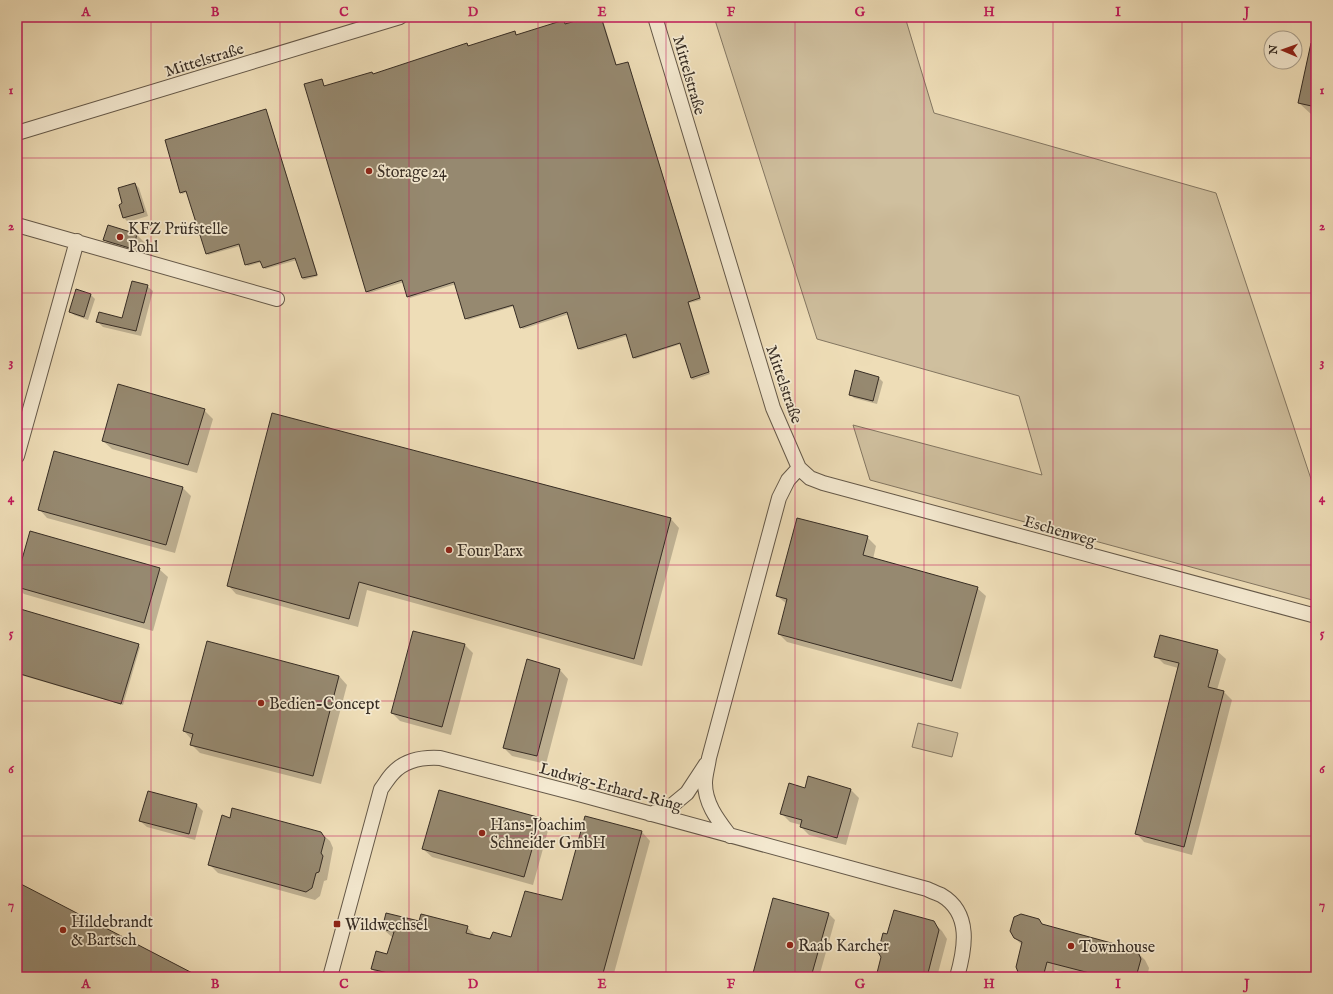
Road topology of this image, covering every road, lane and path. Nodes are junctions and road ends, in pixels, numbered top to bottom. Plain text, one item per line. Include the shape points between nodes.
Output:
1 (400, 17) edge
2 (655, 17) edge
3 (17, 133) edge
4 (17, 225) edge
5 (77, 241) junction
6 (276, 300) dead end
7 (17, 456) edge
8 (799, 468) junction
9 (1316, 616) edge
10 (709, 758) junction
11 (650, 814) junction
12 (730, 836) junction
13 (330, 977) edge
14 (957, 977) edge

1 - 3 street, Mittelstraße
2 - 8 street, Mittelstraße via 772,408
4 - 5 street
5 - 6 street
5 - 7 street
8 - 9 street, Eschenweg via 810,478 823,483
8 - 10 street via 788,480 779,498
10 - 11 street via 687,793 670,807
10 - 12 street via 705,783 707,796 714,815
11 - 12 street, Ludwig-Erhard-Ring
11 - 13 street, Ludwig-Erhard-Ring via 440,758 425,758 401,766 392,773 381,789
12 - 14 street, Ludwig-Erhard-Ring via 927,889 942,896 953,905 960,917 965,936

